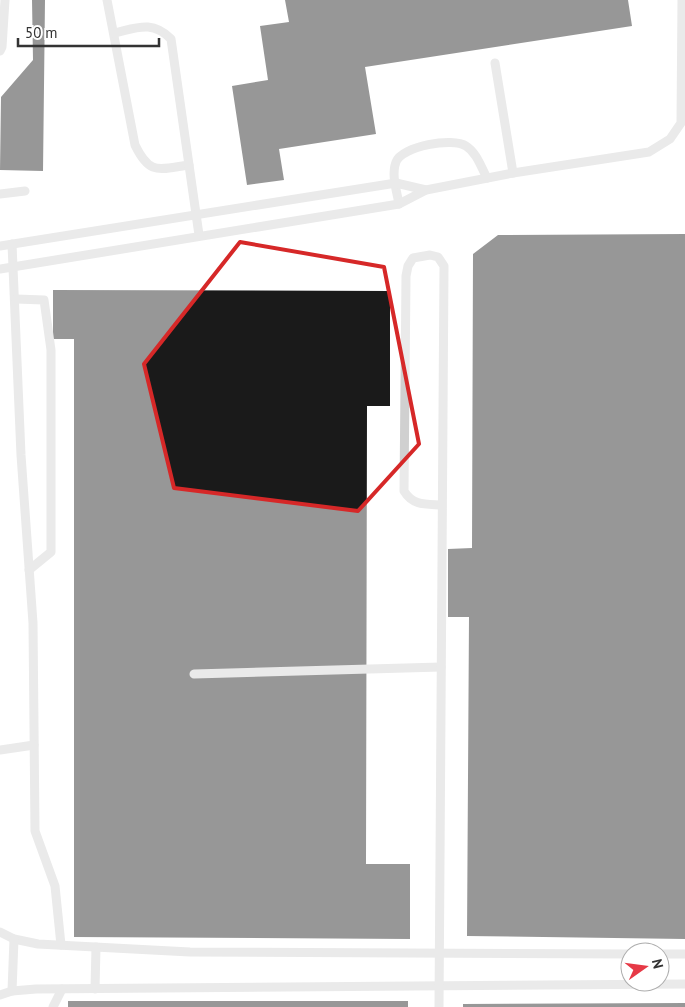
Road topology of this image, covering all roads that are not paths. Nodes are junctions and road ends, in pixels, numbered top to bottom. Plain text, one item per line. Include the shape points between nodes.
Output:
1 (5, 0) edge
2 (107, 0) edge
3 (682, 0) edge
4 (114, 33) junction
5 (0, 51) edge
6 (495, 63) dead end
7 (189, 165) junction
8 (513, 173) junction
9 (487, 178) junction
10 (396, 183) junction
11 (426, 190) junction
12 (25, 191) dead end
13 (0, 194) edge
14 (399, 204) junction
15 (196, 215) junction
16 (199, 235) junction
17 (12, 244) junction
18 (0, 246) edge
19 (14, 267) junction
20 (0, 269) edge
21 (16, 299) junction
22 (442, 505) junction
23 (29, 570) junction
24 (441, 668) junction
25 (194, 674) dead end
26 (34, 745) junction
27 (0, 750) edge
28 (0, 932) edge
29 (14, 939) junction
30 (61, 945) junction
31 (96, 947) junction
32 (439, 953) junction
33 (620, 954) edge
34 (670, 954) edge
35 (685, 954) edge
36 (685, 984) edge
37 (439, 986) junction
38 (62, 989) junction
39 (95, 989) junction
40 (12, 991) junction
41 (0, 995) edge
42 (53, 1007) edge
43 (439, 1007) edge

1 - 5 lane
2 - 4 lane
3 - 8 lane via 681,123 670,139 649,152
4 - 7 lane via 135,145 143,162 158,170
4 - 7 lane via 149,26 162,30 171,39
6 - 8 lane
7 - 15 lane
8 - 9 lane
9 - 10 lane via 474,153 465,144 450,142 414,147 404,152 396,161
9 - 11 lane
10 - 11 lane
10 - 14 lane
10 - 15 lane
11 - 14 lane
12 - 13 lane
14 - 16 lane
15 - 16 lane
15 - 17 lane
16 - 19 lane
17 - 18 lane
17 - 19 lane
19 - 20 lane
19 - 21 lane
21 - 23 lane
21 - 23 lane via 44,300 51,350 51,552
22 - 22 lane via 417,503 409,500 404,491 406,276 413,258 430,255 438,257 444,266
22 - 24 lane
23 - 26 lane
24 - 25 lane
24 - 32 lane
26 - 27 lane
26 - 30 lane via 35,831 55,886
28 - 29 lane
29 - 30 lane
29 - 40 lane
30 - 31 lane
31 - 32 lane via 190,952
31 - 39 lane
32 - 33 lane
32 - 37 lane
34 - 35 lane
36 - 37 lane
37 - 39 lane
37 - 43 lane
38 - 39 lane
38 - 40 lane
38 - 42 lane
40 - 41 lane

